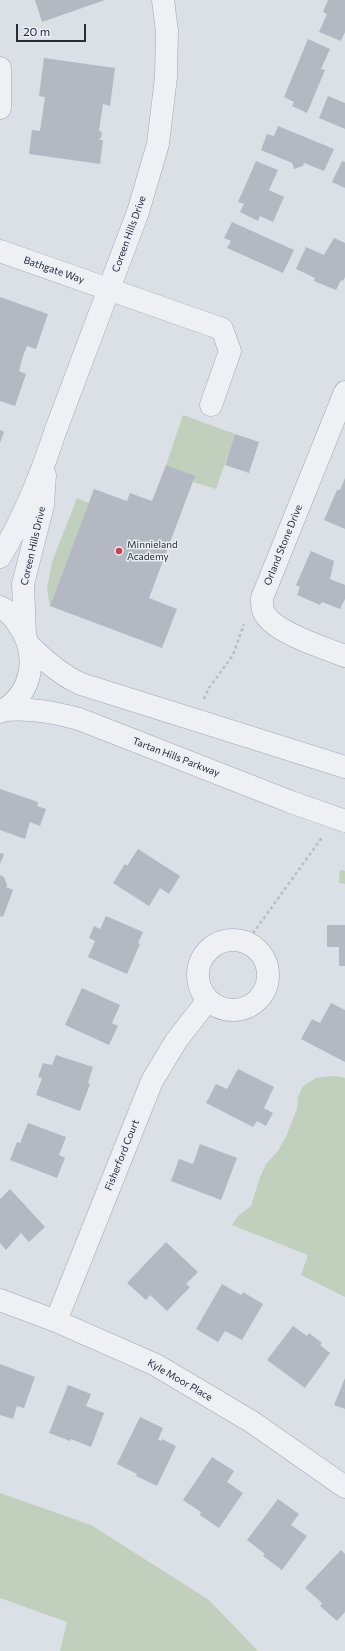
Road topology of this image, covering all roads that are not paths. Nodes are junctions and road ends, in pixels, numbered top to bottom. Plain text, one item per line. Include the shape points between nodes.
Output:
1 (163, 0) edge
2 (0, 68) edge
3 (0, 108) edge
4 (0, 251) edge
5 (109, 289) junction
6 (345, 392) edge
7 (211, 405) dead end
8 (46, 458) junction
9 (0, 557) edge
10 (0, 607) edge
11 (27, 639) junction
12 (345, 656) edge
13 (2, 711) edge
14 (345, 767) edge
15 (341, 820) edge
16 (208, 1000) junction
17 (0, 1300) edge
18 (56, 1321) junction
19 (345, 1487) edge

1 - 5 street, Coreen Hills Drive via 167,31 166,77 158,144 138,212
2 - 3 street
4 - 5 street, Bathgate Way
5 - 7 street, Bathgate Way via 222,329 230,352
5 - 8 street, Coreen Hills Drive
6 - 12 street, Orland Stone Drive via 262,598 263,611 284,631
8 - 9 street, Coreen Hills Drive via 10,541
8 - 11 street, Coreen Hills Drive via 43,505 23,584
10 - 11 street via 12,616
11 - 13 street, Tartan Hills Parkway via 31,666 28,679 14,701
11 - 14 street via 53,667 67,678 81,684
13 - 15 street, Tartan Hills Parkway via 27,708 79,719
16 - 16 street via 201,990 198,979 199,967 212,947 223,942 246,943 264,959 268,971 267,984 262,995 253,1004 242,1009 230,1010 218,1007
16 - 18 street, Fisherford Court via 176,1041 152,1081
17 - 18 street, Kyle Moor Place
18 - 19 street, Kyle Moor Place via 156,1365 252,1422

